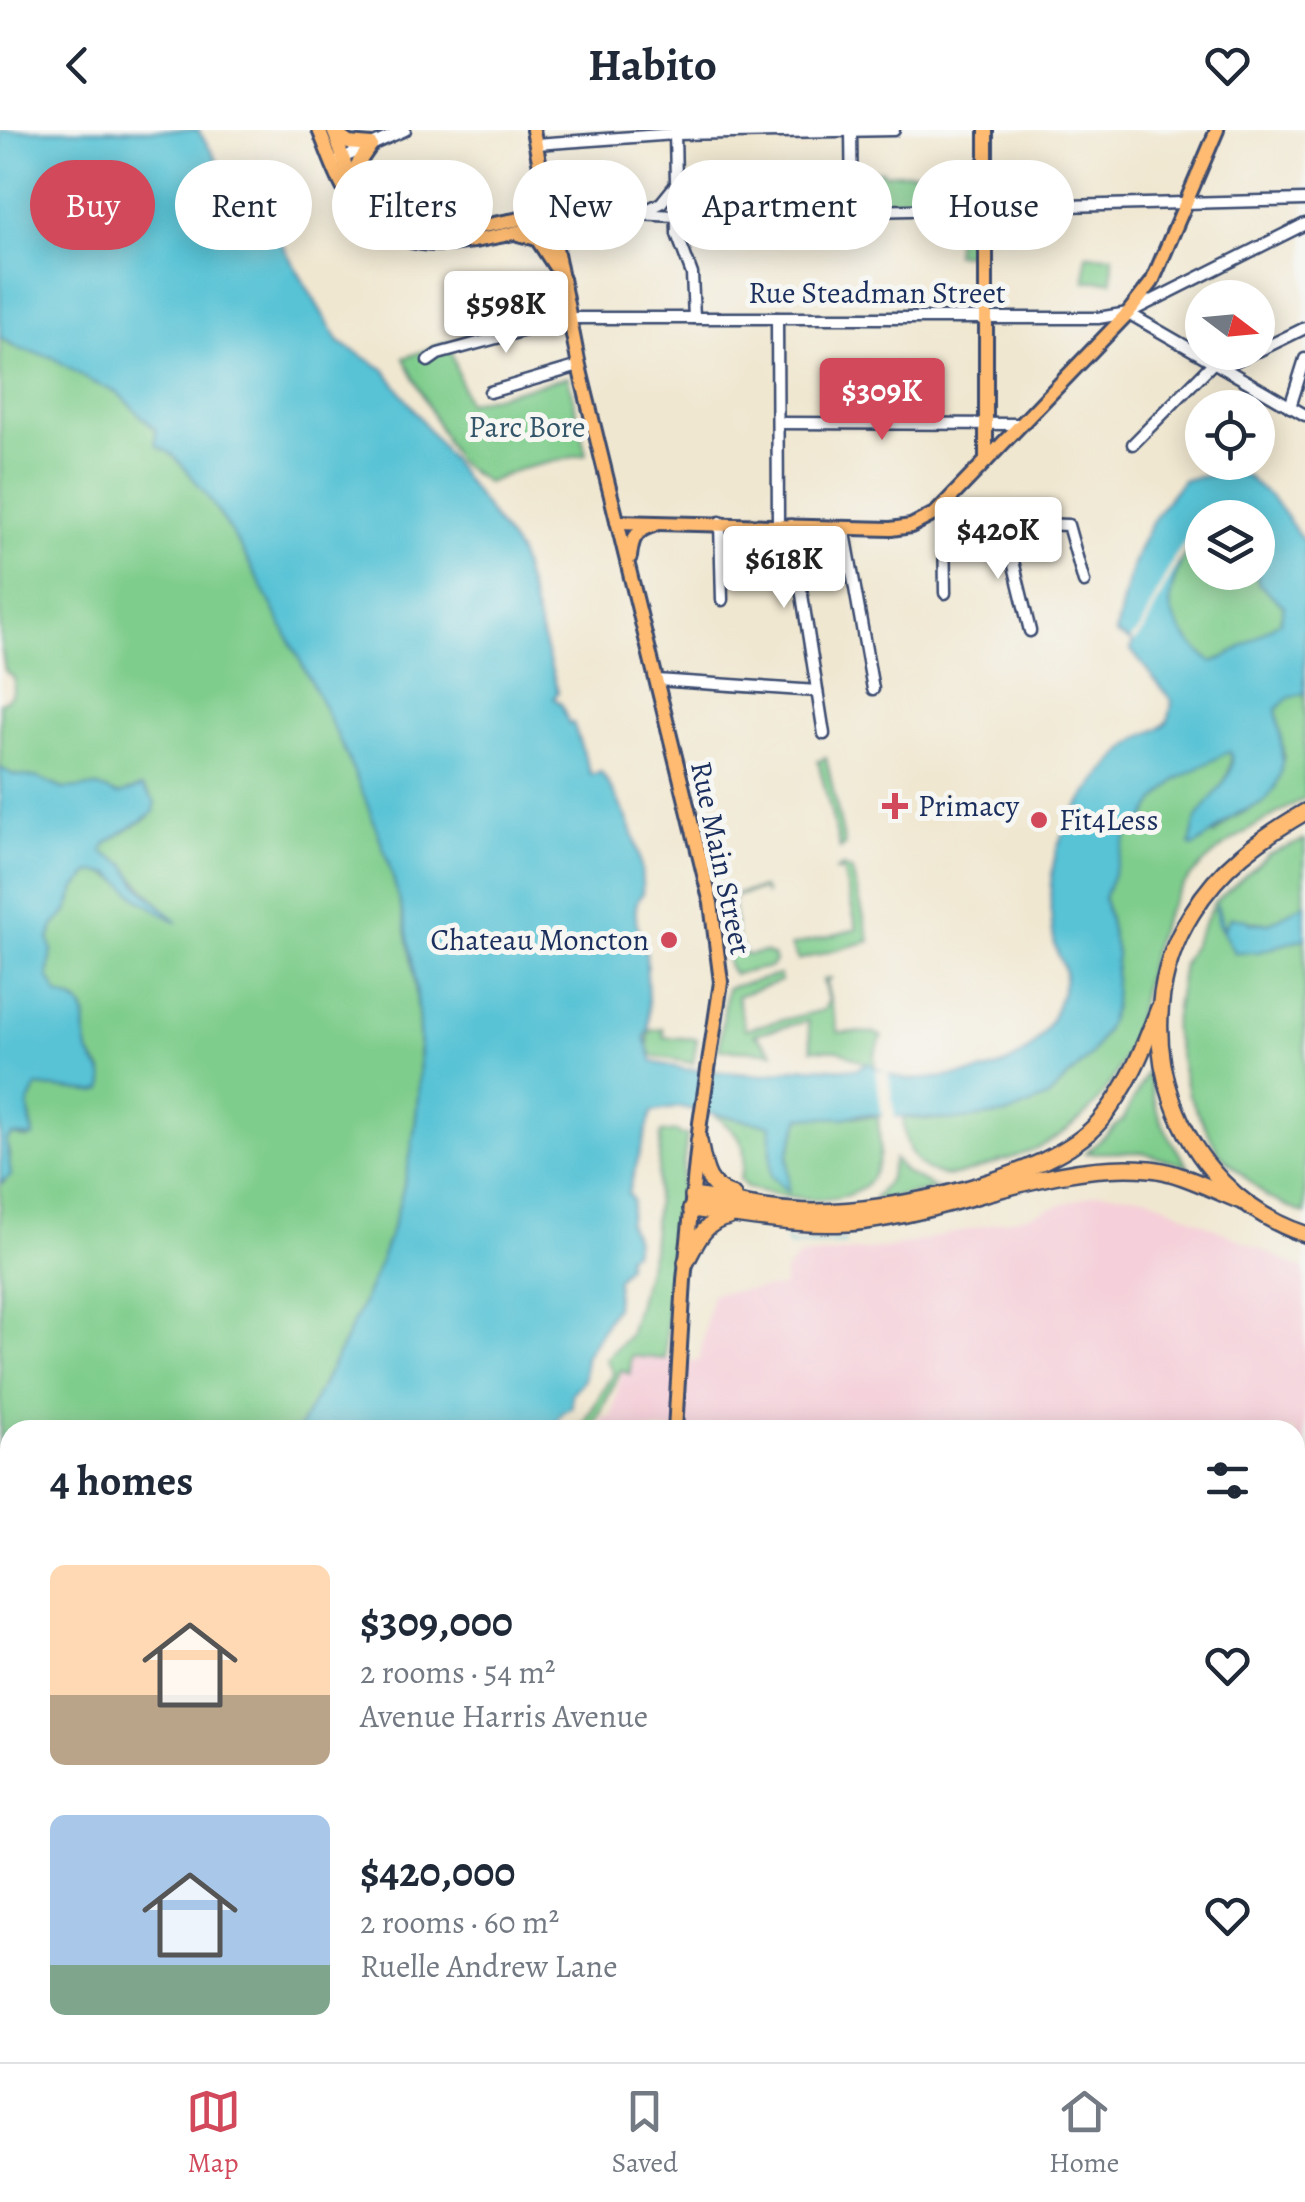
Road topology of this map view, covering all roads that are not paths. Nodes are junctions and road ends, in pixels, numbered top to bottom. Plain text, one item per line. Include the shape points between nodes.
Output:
1 (406, 130) edge
2 (851, 130) edge
3 (894, 130) edge
4 (986, 130) edge
5 (1217, 130) edge
6 (328, 131) edge
7 (675, 132) edge
8 (534, 137) edge
9 (372, 145) junction
10 (338, 160) joint
11 (361, 160) edge
12 (675, 160) edge
13 (851, 160) edge
14 (986, 160) edge
15 (667, 195) edge
16 (1305, 200) edge
17 (1186, 202) junction
18 (1074, 206) edge
19 (647, 210) edge
20 (1305, 224) edge
21 (513, 231) edge
22 (506, 233) junction
23 (493, 236) edge
24 (557, 250) edge
25 (680, 250) edge
26 (986, 250) edge
27 (1191, 280) edge
28 (563, 282) junction
29 (1152, 282) junction
30 (1185, 282) edge
31 (1185, 283) edge
32 (1128, 314) junction
33 (986, 316) junction
34 (569, 318) junction
35 (694, 318) junction
36 (777, 318) junction
37 (1305, 328) edge
38 (1275, 343) edge
39 (1185, 346) edge
40 (1305, 360) edge
41 (428, 362) dead end
42 (579, 366) junction
43 (1213, 370) edge
44 (1227, 370) edge
45 (490, 392) dead end
46 (1290, 407) junction
47 (1305, 415) edge
48 (986, 422) junction
49 (778, 423) junction
50 (1023, 424) junction
51 (1133, 444) dead end
52 (986, 462) junction
53 (940, 517) junction
54 (617, 522) junction
55 (666, 522) junction
56 (720, 522) junction
57 (1004, 524) junction
58 (784, 525) junction
59 (844, 528) junction
60 (629, 566) junction
61 (1084, 582) dead end
62 (945, 593) dead end
63 (722, 600) dead end
64 (1030, 631) dead end
65 (657, 680) junction
66 (874, 690) dead end
67 (817, 691) junction
68 (824, 734) dead end
69 (1305, 812) edge
70 (1305, 822) edge
71 (1276, 829) junction
72 (1159, 1008) junction
73 (698, 1141) junction
74 (692, 1202) junction
75 (1244, 1202) junction
76 (776, 1209) junction
77 (741, 1215) junction
78 (1305, 1234) edge
79 (686, 1262) junction
80 (677, 1420) edge

1 - 9 street
2 - 3 street
2 - 7 street
2 - 13 street
4 - 14 main road
5 - 17 main road
6 - 9 main road via 349,143
6 - 10 main road
7 - 8 street
7 - 12 street
9 - 10 street
9 - 11 main road
15 - 19 street
16 - 17 street
17 - 18 street
17 - 29 main road
20 - 27 street
21 - 22 main road
22 - 23 main road
22 - 28 main road via 537,239
24 - 28 main road, Rue Main Street
25 - 35 street via 694,288
26 - 33 main road
28 - 34 main road, Rue Main Street
29 - 30 street
29 - 32 main road
31 - 32 street
32 - 33 street, Rue Steadman Street
32 - 39 street
32 - 50 main road
33 - 36 street, Rue Steadman Street
33 - 48 main road
34 - 35 street, Rue Steadman Street
34 - 41 street, Rue Steadman Street
34 - 42 main road, Rue Main Street
35 - 36 street, Rue Steadman Street
36 - 49 street
37 - 38 street
40 - 46 street
42 - 45 street
42 - 54 main road, Rue Main Street
43 - 51 street
44 - 46 street
46 - 47 street
48 - 49 street
48 - 50 street
48 - 52 main road
49 - 58 street
50 - 52 main road
52 - 53 main road
53 - 57 street
53 - 59 main road via 911,526
53 - 62 street
54 - 55 main road
54 - 60 main road, Rue Main Street
55 - 56 main road
55 - 60 main road via 633,536
56 - 58 main road
56 - 63 street
57 - 61 street via 1068,525
57 - 64 street
58 - 59 main road
58 - 67 street
59 - 66 street
60 - 65 main road, Rue Main Street
65 - 67 street
65 - 73 main road, Rue Main Street via 720,957
67 - 68 street
69 - 71 highway
70 - 71 highway
71 - 72 highway via 1237,857 1191,914 1170,959
72 - 75 highway via 1162,1070 1177,1116 1200,1157
72 - 76 highway via 1131,1078 1097,1124 1060,1153 938,1196 846,1211
73 - 74 main road, Rue Main Street
73 - 76 highway via 714,1187
74 - 76 highway
74 - 77 highway
74 - 79 main road, Rue Main Street
75 - 77 highway via 1154,1169 1090,1168 862,1222
75 - 78 highway
77 - 79 highway via 719,1218 704,1230
79 - 80 main road, Rue Main Street

